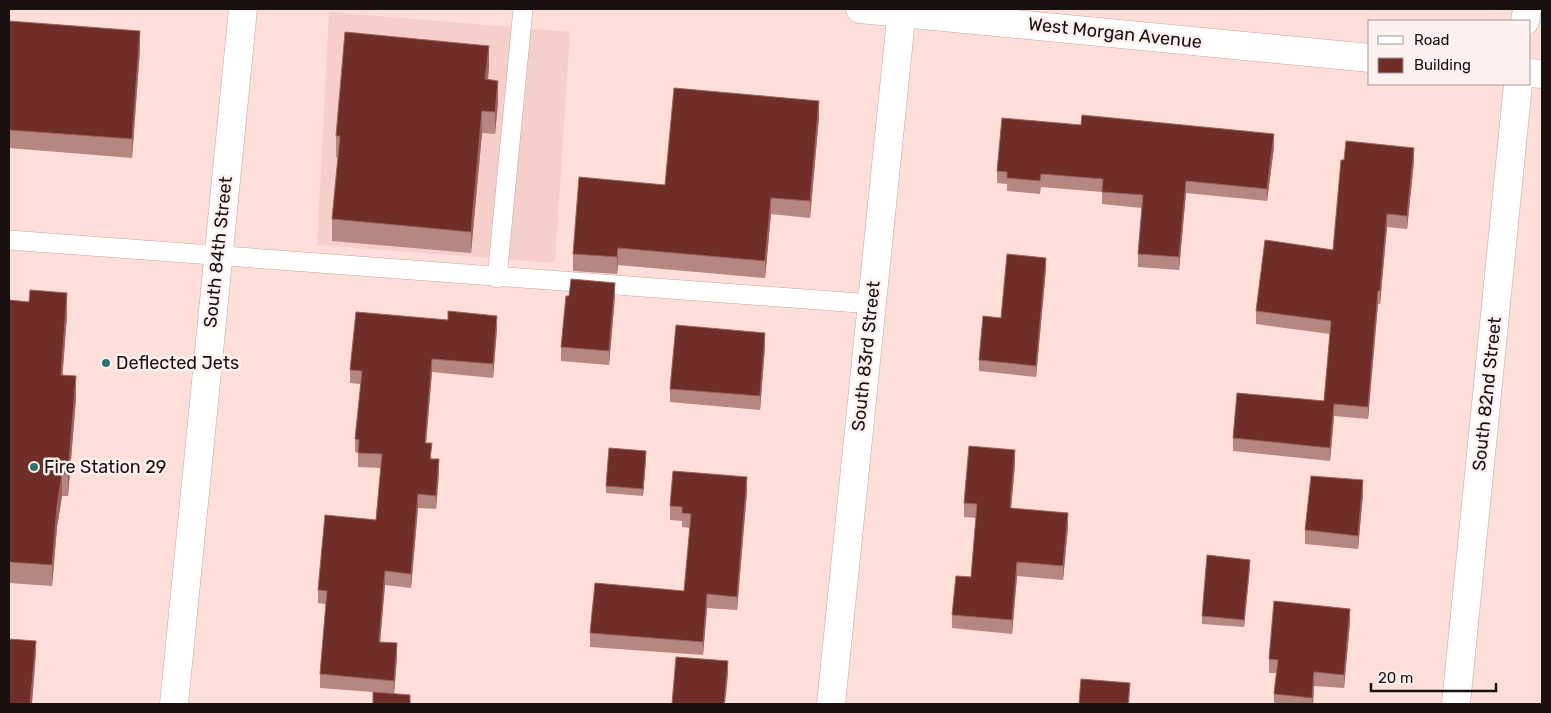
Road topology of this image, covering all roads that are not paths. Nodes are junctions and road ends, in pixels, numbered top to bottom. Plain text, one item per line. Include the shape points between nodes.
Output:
1 (244, 9) edge
2 (523, 9) edge
3 (860, 9) edge
4 (902, 11) edge
5 (1368, 58) edge
6 (1518, 85) edge
7 (9, 240) edge
8 (218, 258) junction
9 (497, 278) junction
10 (872, 304) junction
11 (174, 704) edge
12 (831, 704) edge
13 (1456, 704) edge

1 - 8 street, South 84th Street
2 - 9 lane
3 - 4 street, West Morgan Avenue
4 - 5 street, West Morgan Avenue
4 - 10 street, South 83rd Street
6 - 13 street, South 82nd Street
7 - 8 lane
8 - 9 lane
8 - 11 street, South 84th Street
9 - 10 lane
10 - 12 street, South 83rd Street

